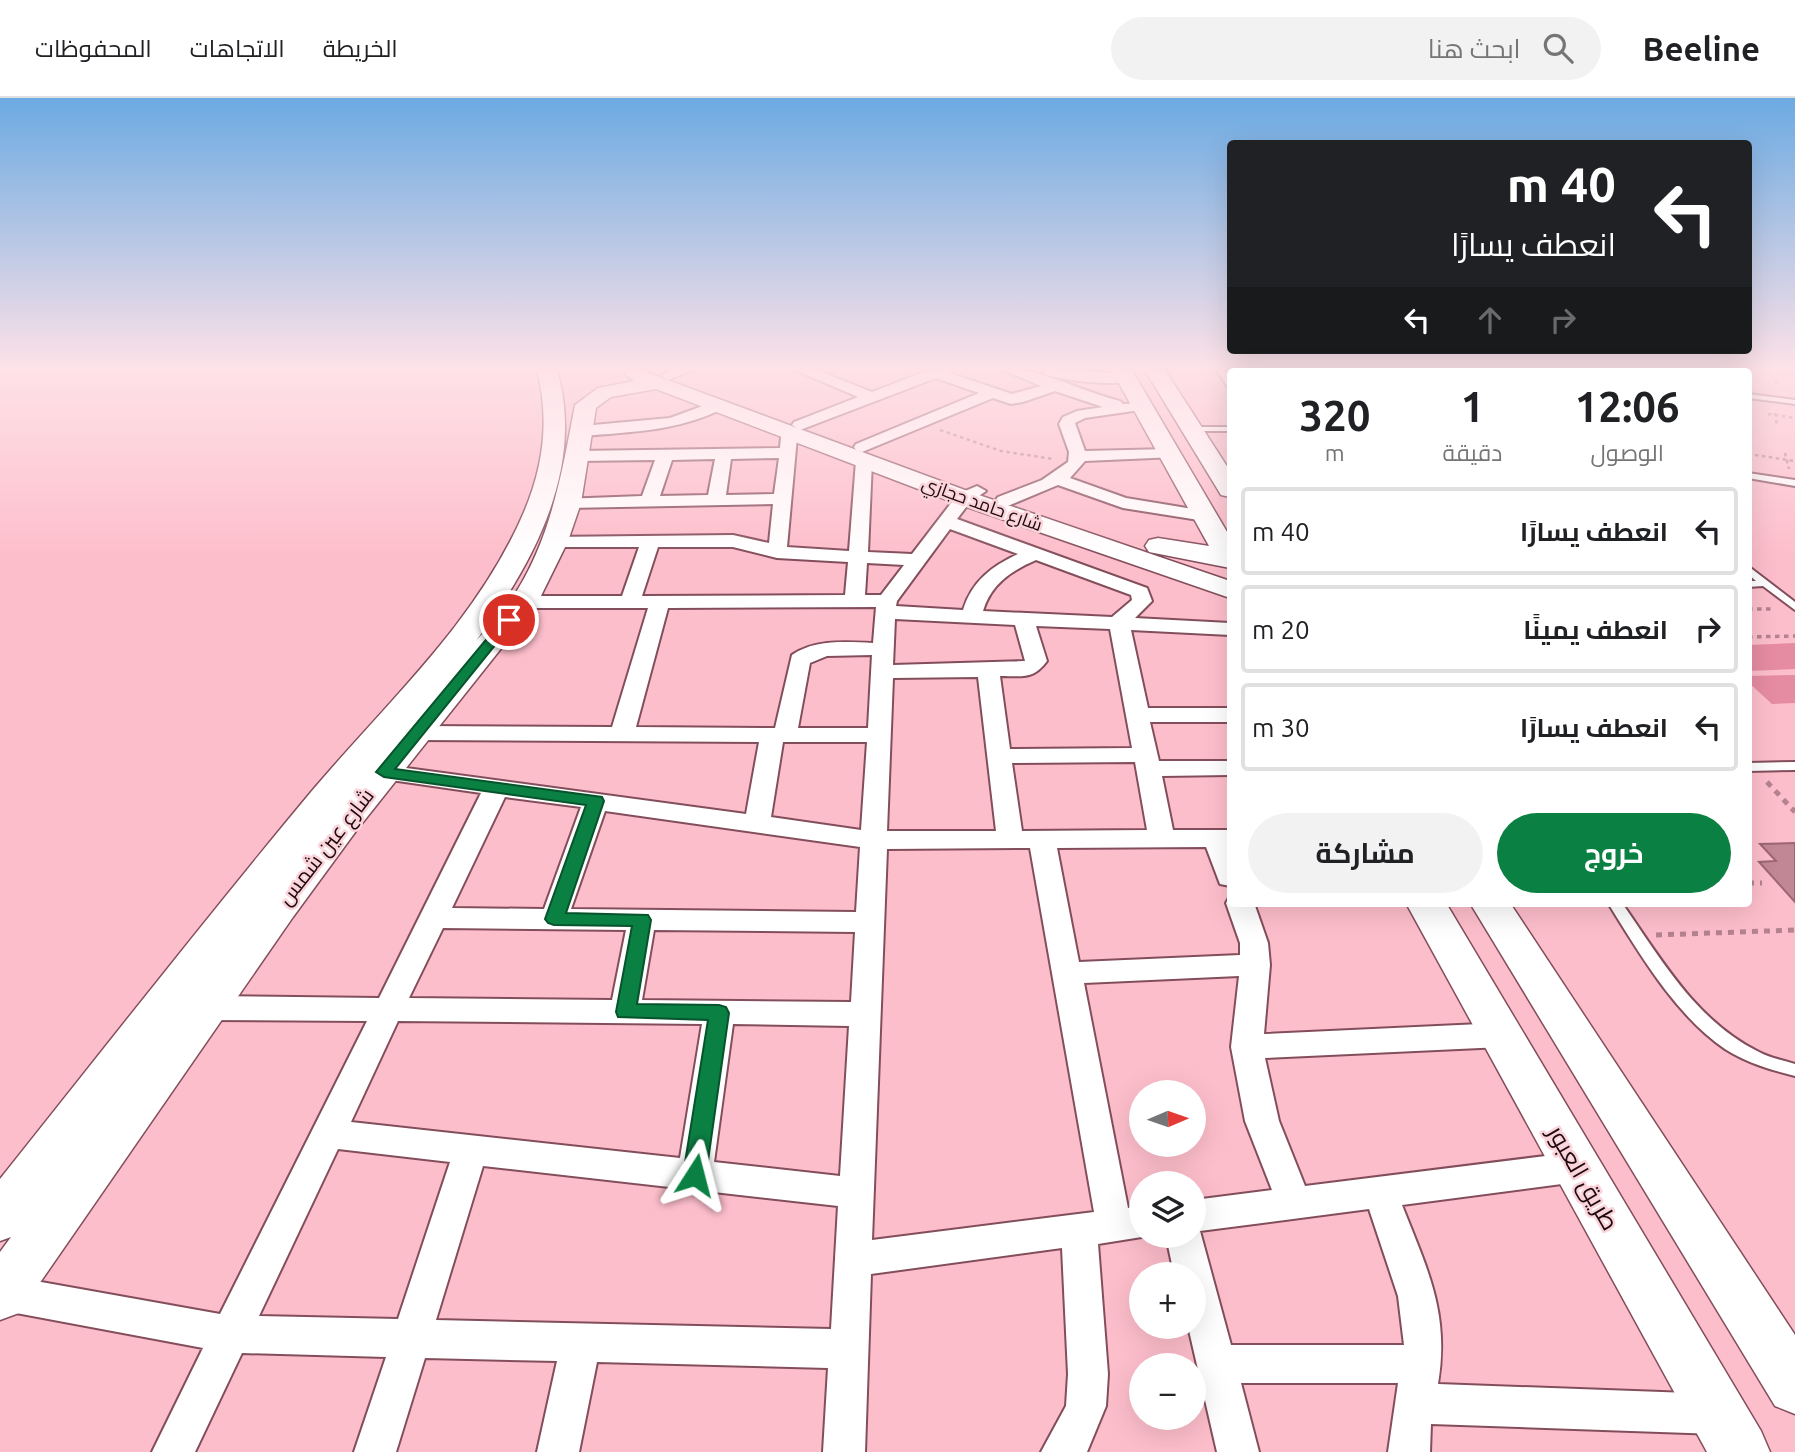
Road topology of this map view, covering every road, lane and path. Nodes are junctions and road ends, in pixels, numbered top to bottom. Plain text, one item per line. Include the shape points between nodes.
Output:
1 (555, 430) edge
2 (581, 430) edge
3 (640, 430) edge
4 (786, 430) edge
5 (787, 430) edge
6 (795, 430) edge
7 (907, 430) edge
8 (941, 430) edge
9 (1069, 430) edge
10 (1156, 430) edge
11 (1193, 430) edge
12 (791, 432) junction
13 (579, 443) junction
14 (724, 454) junction
15 (863, 454) junction
16 (1169, 454) junction
17 (665, 455) junction
18 (1752, 455) edge
19 (1077, 460) junction
20 (1795, 461) edge
21 (1752, 476) edge
22 (1056, 479) junction
23 (1795, 483) edge
24 (1227, 485) edge
25 (970, 494) junction
26 (783, 499) junction
27 (716, 500) junction
28 (1004, 501) junction
29 (649, 502) junction
30 (568, 503) junction
31 (1205, 516) junction
32 (946, 521) junction
33 (555, 541) junction
34 (650, 541) junction
35 (777, 552) junction
36 (1036, 553) junction
37 (1227, 553) edge
38 (857, 557) junction
39 (1227, 558) edge
40 (917, 560) junction
41 (1752, 572) edge
42 (1766, 583) junction
43 (1752, 584) edge
44 (1227, 589) edge
45 (524, 601) junction
46 (630, 601) junction
47 (660, 601) junction
48 (855, 601) junction
49 (886, 606) junction
50 (1795, 607) edge
51 (971, 616) junction
52 (1024, 620) junction
53 (1119, 622) junction
54 (1227, 629) edge
55 (1795, 636) edge
56 (1752, 637) edge
57 (883, 661) junction
58 (988, 670) junction
59 (1137, 715) junction
60 (1227, 715) edge
61 (417, 733) junction
62 (622, 734) junction
63 (778, 735) junction
64 (879, 735) junction
65 (999, 756) junction
66 (1147, 762) junction
67 (1795, 766) edge
68 (1752, 767) edge
69 (1227, 768) edge
70 (1752, 768) edge
71 (384, 772) junction
72 (497, 788) junction
73 (596, 801) junction
74 (1795, 812) edge
75 (757, 823) junction
76 (1162, 838) junction
77 (1223, 838) edge
78 (1010, 839) junction
79 (1042, 839) junction
80 (874, 840) junction
81 (1227, 860) edge
82 (1752, 883) edge
83 (1762, 883) dead end
84 (1241, 907) edge
85 (1428, 907) edge
86 (1493, 907) edge
87 (1618, 907) edge
88 (433, 918) junction
89 (554, 919) junction
90 (642, 920) junction
91 (870, 922) junction
92 (1795, 930) edge
93 (1639, 936) junction
94 (1255, 965) junction
95 (1067, 973) junction
96 (205, 1009) junction
97 (388, 1010) junction
98 (625, 1012) junction
99 (719, 1013) junction
100 (865, 1014) junction
101 (1502, 1035) junction
102 (1247, 1047) junction
103 (1795, 1070) edge
104 (328, 1135) junction
105 (471, 1150) junction
106 (1577, 1167) junction
107 (695, 1175) junction
108 (1380, 1192) junction
109 (857, 1193) junction
110 (1294, 1203) junction
111 (1206, 1214) edge
112 (0, 1219) edge
113 (1112, 1226) edge
114 (853, 1259) junction
115 (1, 1294) edge
116 (1206, 1325) edge
117 (230, 1334) junction
118 (411, 1339) junction
119 (581, 1342) junction
120 (849, 1349) junction
121 (1216, 1364) junction
122 (1421, 1364) junction
123 (1795, 1386) edge
124 (1414, 1403) junction
125 (1730, 1433) edge
126 (173, 1452) edge
127 (375, 1452) edge
128 (558, 1452) edge
129 (844, 1452) edge
130 (1062, 1452) edge
131 (1238, 1452) edge
132 (1409, 1452) edge

1 - 112 street, شارع عين شمس via 547,484 530,529 462,639 361,753 219,930
2 - 13 street, شارع عين شمس
3 - 13 street
4 - 12 street, شارع حامد حجازي
5 - 12 street, شارع حامد حجازي
6 - 12 street
7 - 15 street
8 - 19 path via 1001,451
9 - 19 street
10 - 16 street
11 - 24 street
12 - 14 street
12 - 15 street, شارع حامد حجازي
12 - 26 street
13 - 17 street
13 - 30 street, شارع عين شمس
14 - 17 street
14 - 27 street
15 - 25 street, شارع حامد حجازي
15 - 38 street
16 - 19 street
16 - 31 street
17 - 29 street
18 - 20 path
19 - 22 street
21 - 23 lane
22 - 28 street
22 - 31 street via 1123,503
25 - 28 street, شارع حامد حجازي
25 - 32 street
25 - 44 street, شارع حامد حجازي
26 - 27 street
26 - 35 street
27 - 29 street
28 - 39 street, شارع حامد حجازي via 1102,534
29 - 30 street
30 - 33 street, شارع عين شمس
31 - 37 street
32 - 36 street
32 - 40 street
33 - 34 street
33 - 45 street, شارع عين شمس
34 - 35 street via 733,541
34 - 46 street
35 - 38 street
36 - 51 street via 989,579 976,596
36 - 53 street via 1140,592 1142,601
38 - 40 street
38 - 48 street
40 - 49 street
41 - 42 lane
42 - 43 lane
42 - 50 lane
45 - 46 street
45 - 61 street, شارع عين شمس
46 - 47 street
47 - 48 street
47 - 62 street
48 - 49 street
49 - 51 street
49 - 57 street
51 - 52 street
52 - 53 street
52 - 58 street via 1036,664 1025,670
53 - 54 street
53 - 59 street
55 - 56 path
57 - 58 street
57 - 63 street via 822,651 803,656
57 - 64 street
58 - 65 street
59 - 60 street
59 - 66 street
61 - 62 street
61 - 71 street, شارع عين شمس
62 - 63 street
63 - 64 street
63 - 75 street
64 - 80 street
65 - 66 street
65 - 78 street
66 - 69 street
66 - 76 street
67 - 68 lane
70 - 74 path
71 - 72 street
71 - 96 street, شارع عين شمس
72 - 73 street
72 - 88 street
73 - 75 street
73 - 89 street
75 - 80 street
76 - 77 street
76 - 79 street
77 - 81 street
78 - 79 street
78 - 80 street
79 - 95 street
80 - 91 street
82 - 83 path
84 - 94 street via 1254,943
85 - 101 street, طريق العبور
86 - 123 street
87 - 93 lane
88 - 89 street
88 - 97 street
89 - 90 street
90 - 91 street
90 - 98 street
91 - 100 street
92 - 93 path
93 - 103 lane via 1684,1003 1717,1035 1754,1057
94 - 95 street
94 - 102 street
95 - 113 street
96 - 97 street
96 - 115 street, شارع عين شمس
97 - 98 street
97 - 104 street
98 - 99 street
99 - 100 street
99 - 107 street
100 - 109 street
101 - 102 street
101 - 106 street, طريق العبور
102 - 110 street via 1262,1121
104 - 105 street
104 - 117 street
105 - 107 street
105 - 118 street
106 - 108 street
106 - 125 street, طريق العبور
107 - 109 street
108 - 110 street
108 - 122 street via 1418,1300 1423,1330
109 - 114 street
110 - 111 street
113 - 114 street
113 - 130 street via 1086,1406
114 - 120 street
115 - 117 street
116 - 121 street
117 - 118 street
117 - 126 street
118 - 119 street
118 - 127 street
119 - 120 street
119 - 128 street
120 - 129 street
121 - 122 street
121 - 131 street
122 - 124 street
124 - 125 street
124 - 132 street

